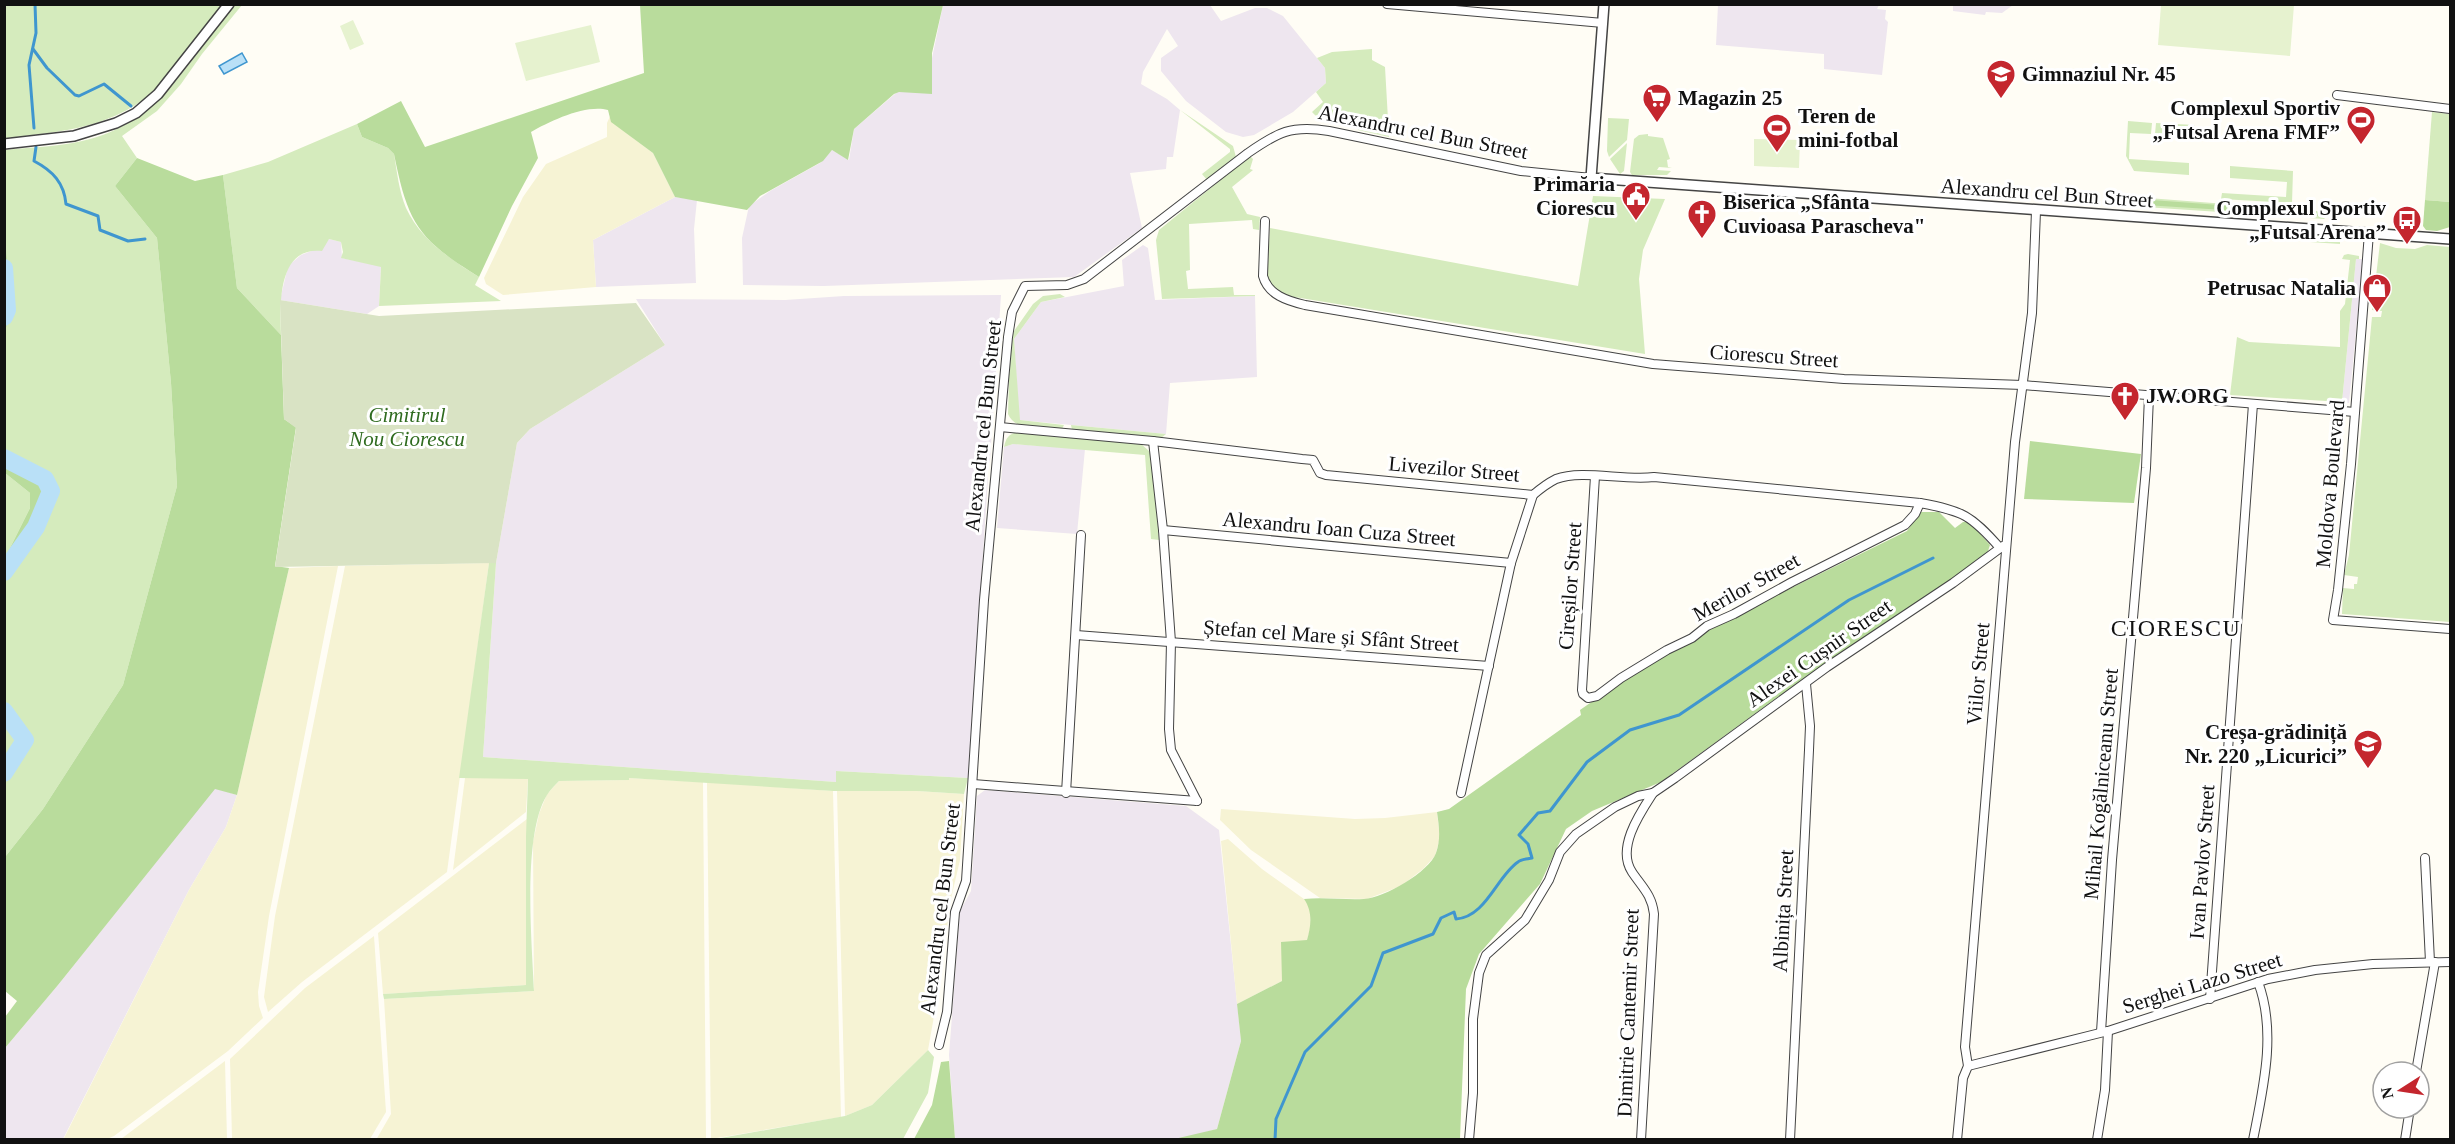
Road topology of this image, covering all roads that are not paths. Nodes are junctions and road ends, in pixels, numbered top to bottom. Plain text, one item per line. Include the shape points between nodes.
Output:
1 (229, 4) edge
2 (1387, 4) edge
3 (1604, 4) edge
4 (1603, 23) junction
5 (2337, 94) dead end
6 (2451, 109) edge
7 (4, 144) edge
8 (1591, 178) junction
9 (2036, 211) junction
10 (1265, 221) dead end
11 (2369, 233) junction
12 (2451, 239) edge
13 (2023, 385) junction
14 (2149, 396) junction
15 (2253, 404) junction
16 (2355, 412) junction
17 (1000, 428) junction
18 (1153, 441) junction
19 (1595, 476) junction
20 (1533, 495) junction
21 (1920, 503) junction
22 (1163, 530) junction
23 (1082, 535) dead end
24 (2003, 546) junction
25 (1511, 563) junction
26 (2451, 629) edge
27 (1076, 635) junction
28 (1170, 642) junction
29 (1489, 666) junction
30 (1806, 684) junction
31 (1585, 697) joint
32 (973, 784) junction
33 (1066, 793) junction
34 (1461, 793) dead end
35 (1653, 793) junction
36 (2425, 858) dead end
37 (2432, 962) junction
38 (2451, 962) edge
39 (2258, 982) junction
40 (2210, 999) junction
41 (2105, 1032) junction
42 (939, 1045) dead end
43 (2418, 1060) edge
44 (1968, 1066) junction
45 (2408, 1120) edge
46 (1469, 1140) edge
47 (1641, 1140) edge
48 (1790, 1140) edge
49 (1957, 1140) edge
50 (2097, 1140) edge
51 (2253, 1140) edge
52 (2404, 1140) edge

1 - 7 street via 158,94 136,113 74,136
2 - 4 street
3 - 4 street
4 - 8 street
5 - 6 street
8 - 9 street, Alexandru cel Bun Street
8 - 17 street, Alexandru cel Bun Street via 1521,171 1312,128 1283,132 1248,153 1084,279 1067,285 1025,285 1012,312
9 - 11 street, Alexandru cel Bun Street
9 - 13 street, Viilor Street
10 - 13 street, Ciorescu Street via 1263,276 1265,283 1288,302 1653,364 1844,379
11 - 12 street, Alexandru cel Bun Street
11 - 16 street, Moldova Boulevard
13 - 14 street, Ciorescu Street
13 - 24 street, Viilor Street
14 - 15 street, Ciorescu Street
14 - 41 street, Mihail Kogălniceanu Street via 2112,861
15 - 16 street, Ciorescu Street
15 - 40 street, Ivan Pavlov Street
16 - 26 street, Moldova Boulevard via 2333,620
17 - 18 street, Livezilor Street
17 - 32 street, Alexandru cel Bun Street
18 - 20 street, Livezilor Street via 1313,460 1320,473 1326,475
18 - 22 street
19 - 20 street, Livezilor Street via 1558,479
19 - 21 street, Livezilor Street via 1637,480 1654,477
19 - 31 street, Cireșilor Street via 1582,690
20 - 25 street
21 - 24 street, Livezilor Street via 1968,515
21 - 31 street, Merilor Street via 1905,525 1707,626 1597,696
22 - 25 street, Alexandru Ioan Cuza Street
22 - 28 street
23 - 27 street
24 - 30 street, Alexei Cușnir Street
24 - 44 street, Viilor Street via 1965,1047
25 - 29 street
27 - 28 street, Ștefan cel Mare și Sfânt Street
27 - 33 street
28 - 29 street, Ștefan cel Mare și Sfânt Street
28 - 33 street via 1171,750 1197,801
29 - 34 street
30 - 35 street, Alexei Cușnir Street
30 - 48 street, Albinița Street via 1810,742
32 - 33 street
32 - 42 street, Alexandru cel Bun Street via 966,881 955,912 947,1012
35 - 46 street via 1614,807 1576,834 1560,852 1550,880 1525,920 1486,955 1479,973 1473,1018
35 - 47 street, Dimitrie Cantemir Street via 1637,819 1627,849 1630,868 1649,894 1654,914
36 - 37 street
37 - 38 street, Serghei Lazo Street
37 - 39 street, Serghei Lazo Street via 2315,970
37 - 43 street
39 - 40 street, Serghei Lazo Street
39 - 51 street via 2263,995 2266,1062
40 - 41 street, Serghei Lazo Street
41 - 44 street, Serghei Lazo Street
41 - 50 street, Mihail Kogălniceanu Street via 2105,1090
44 - 49 street, Viilor Street via 1963,1078
45 - 52 street

